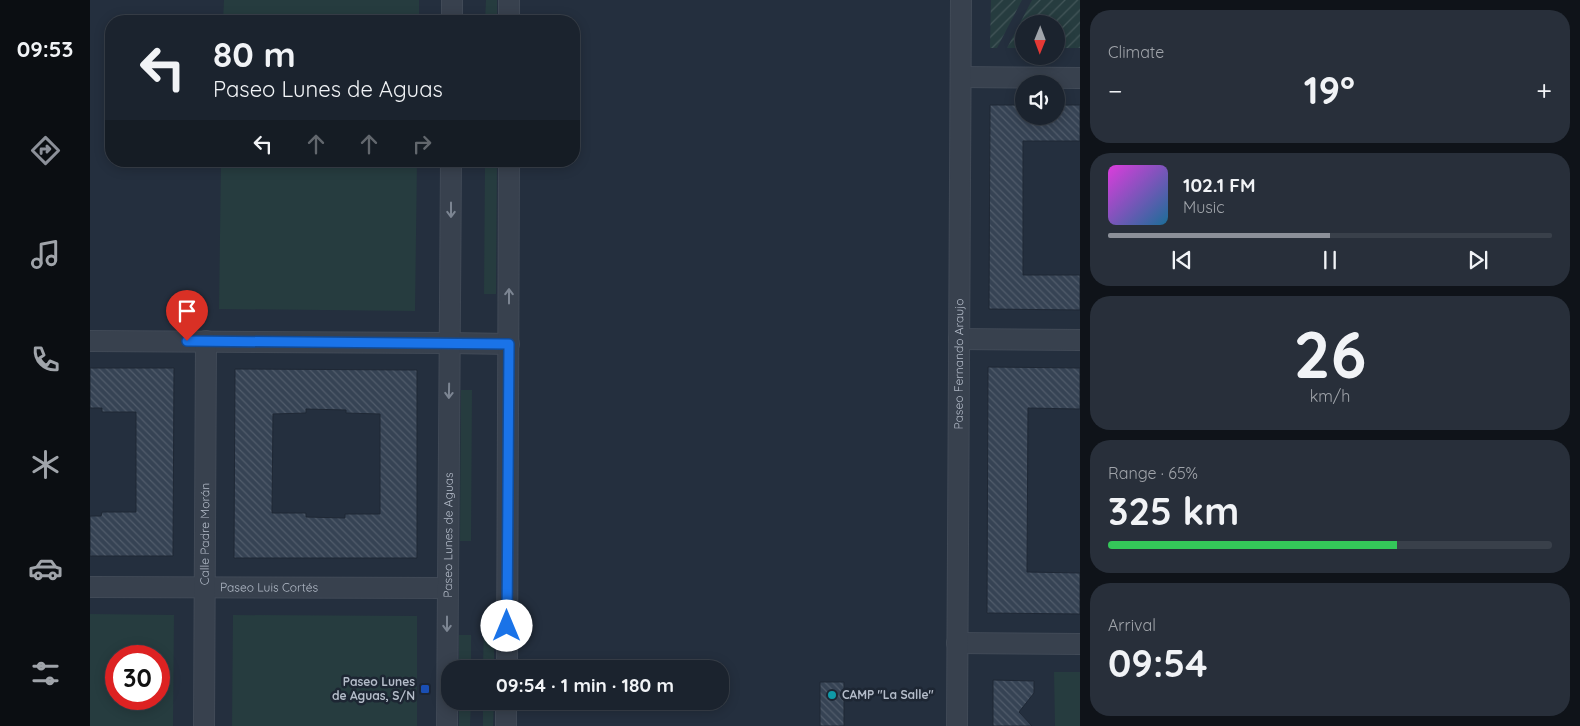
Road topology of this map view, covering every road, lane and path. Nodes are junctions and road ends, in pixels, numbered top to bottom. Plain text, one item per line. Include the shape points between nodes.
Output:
1 (452, 0) edge
2 (509, 0) edge
3 (961, 0) edge
4 (452, 15) edge
5 (509, 15) edge
6 (961, 77) junction
7 (1080, 78) edge
8 (451, 167) edge
9 (509, 167) edge
10 (959, 338) junction
11 (90, 340) edge
12 (1080, 340) edge
13 (206, 341) junction
14 (450, 343) junction
15 (509, 344) junction
16 (90, 587) edge
17 (205, 588) junction
18 (447, 588) junction
19 (958, 643) junction
20 (1080, 644) edge
21 (506, 660) edge
22 (506, 710) edge
23 (204, 726) edge
24 (447, 726) edge
25 (506, 726) edge
26 (957, 726) edge

1 - 4 street
2 - 5 street
3 - 6 street, Paseo Fernando Araujo
6 - 7 street
6 - 10 street, Paseo Fernando Araujo
8 -> 14 street, Paseo Lunes de Aguas
15 -> 9 street
10 - 12 street
10 - 19 street, Paseo Fernando Araujo
11 - 13 street
13 - 14 street
13 - 17 street, Calle Padre Morán
14 - 15 street
14 -> 18 street, Paseo Lunes de Aguas
15 - 21 street
16 - 17 street, Paseo Luis Cortés
17 - 18 street, Paseo Luis Cortés
17 - 23 street, Calle Padre Morán
18 -> 24 street, Paseo Lunes de Aguas
19 - 20 street
19 - 26 street, Paseo Fernando Araujo
22 - 25 street

